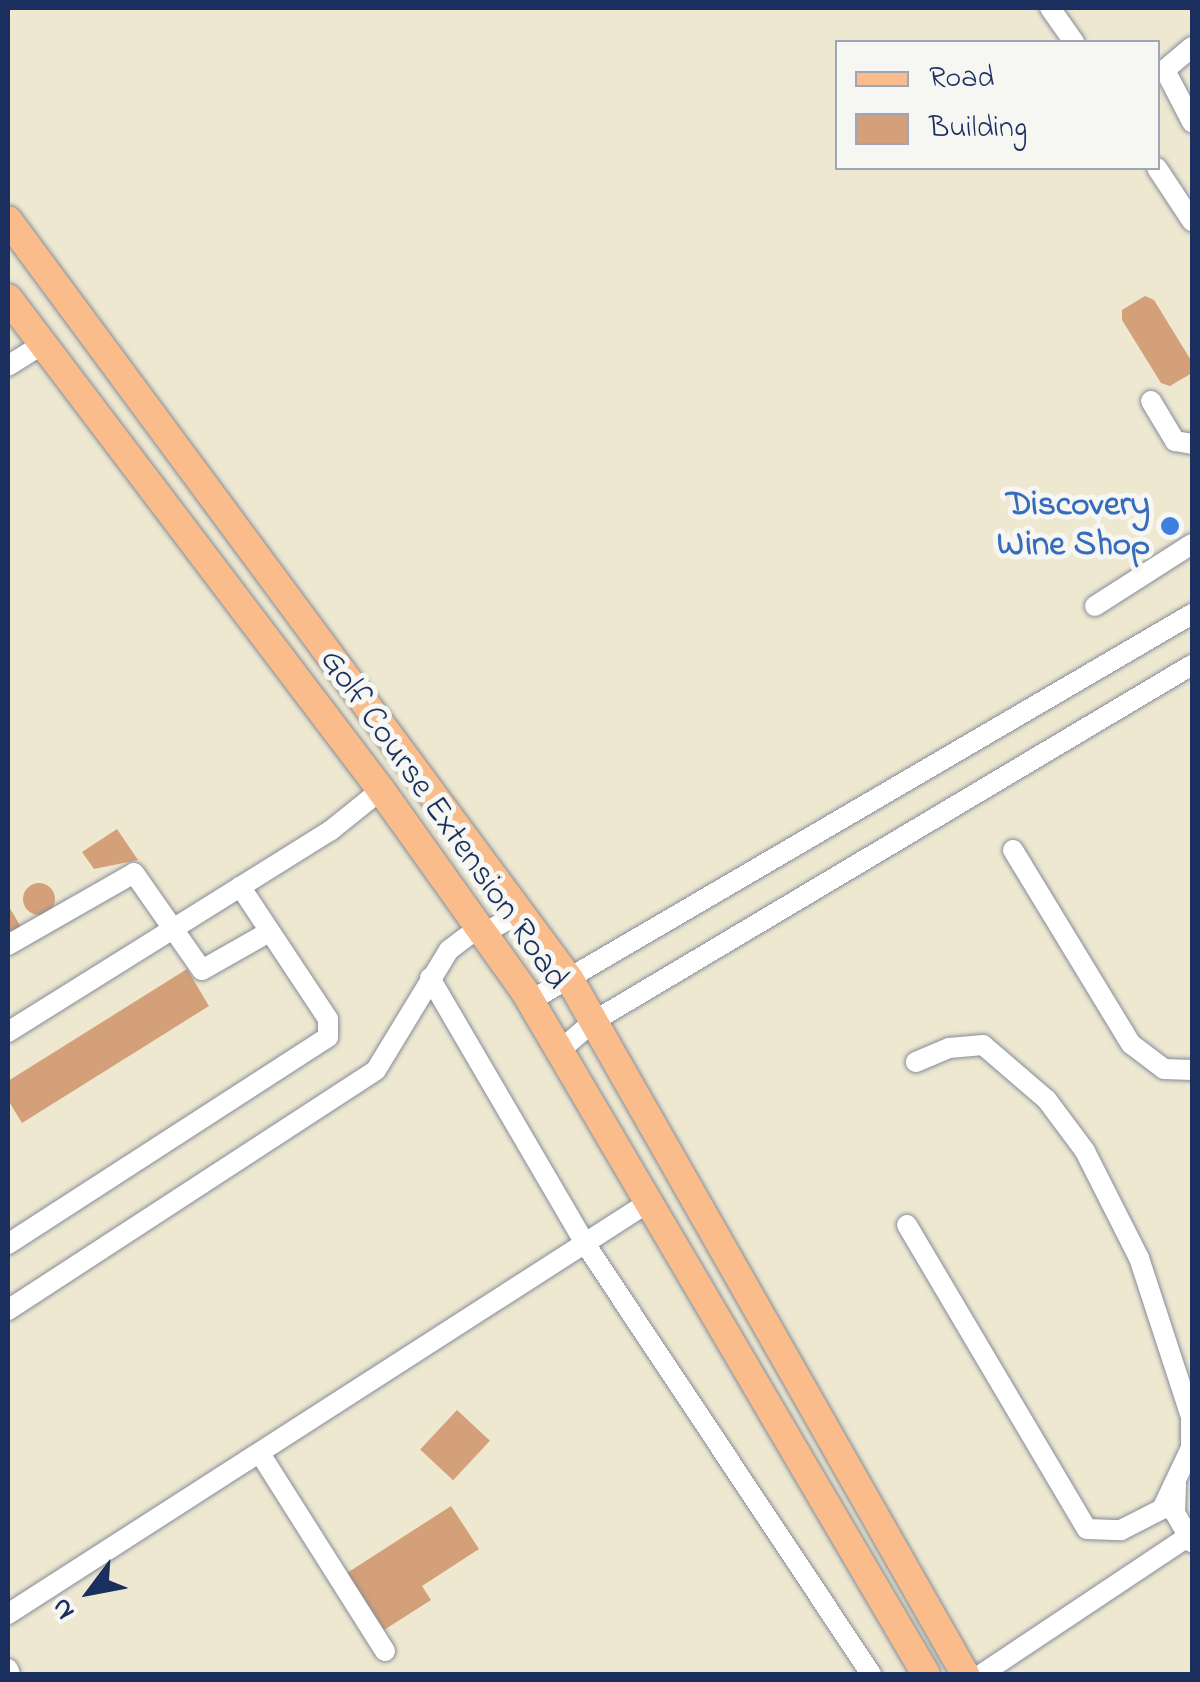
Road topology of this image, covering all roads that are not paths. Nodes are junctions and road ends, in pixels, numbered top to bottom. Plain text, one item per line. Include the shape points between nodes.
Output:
1 (1050, 8) edge
2 (1073, 40) edge
3 (1192, 48) edge
4 (1192, 122) edge
5 (1158, 170) edge
6 (8, 220) edge
7 (1192, 220) edge
8 (8, 298) edge
9 (43, 344) junction
10 (8, 366) edge
11 (1150, 401) dead end
12 (1192, 444) edge
13 (1192, 544) edge
14 (1095, 606) dead end
15 (1192, 614) edge
16 (1192, 665) edge
17 (382, 790) junction
18 (1013, 850) dead end
19 (240, 886) junction
20 (522, 912) junction
21 (172, 929) junction
22 (482, 930) junction
23 (269, 932) junction
24 (8, 945) edge
25 (430, 978) junction
26 (570, 980) junction
27 (530, 1001) junction
28 (594, 1021) junction
29 (8, 1032) edge
30 (557, 1053) junction
31 (916, 1062) dead end
32 (1192, 1070) edge
33 (646, 1204) junction
34 (906, 1225) dead end
35 (584, 1242) junction
36 (8, 1244) edge
37 (8, 1310) edge
38 (1192, 1448) edge
39 (262, 1455) junction
40 (1176, 1484) junction
41 (1191, 1538) edge
42 (8, 1614) edge
43 (385, 1651) dead end
44 (871, 1674) edge
45 (926, 1674) edge
46 (965, 1674) edge
47 (982, 1674) edge

1 - 2 street
3 - 4 street via 1166,70
5 - 7 street
6 - 20 main road
8 - 9 main road, Golf Course Extension Road
9 - 10 street
9 - 17 main road, Golf Course Extension Road
11 - 12 street via 1175,441
13 - 14 street
15 - 26 street
16 - 28 street
17 - 19 street
17 - 22 main road, Golf Course Extension Road
18 - 32 street via 1131,1044 1164,1069
19 - 21 street
19 - 23 street
20 - 22 street
20 - 26 main road
21 - 23 street via 202,970
21 - 24 street via 134,873
21 - 29 street
22 - 25 street via 449,950
22 - 27 main road, Golf Course Extension Road
23 - 36 street via 328,1020 328,1037
25 - 35 street
25 - 37 street via 376,1070
26 - 27 street
26 - 28 main road
27 - 30 main road, Golf Course Extension Road
28 - 30 street
28 - 46 main road
30 - 33 main road, Golf Course Extension Road
31 - 38 street via 983,1044 1048,1100 1085,1151 1139,1258 1179,1366
33 - 35 street
33 - 45 main road, Golf Course Extension Road
34 - 40 street via 1086,1529 1121,1530 1162,1509
35 - 39 street
35 - 44 street
38 - 40 street
39 - 42 street
39 - 43 street
40 - 41 street via 1175,1513
41 - 47 street

